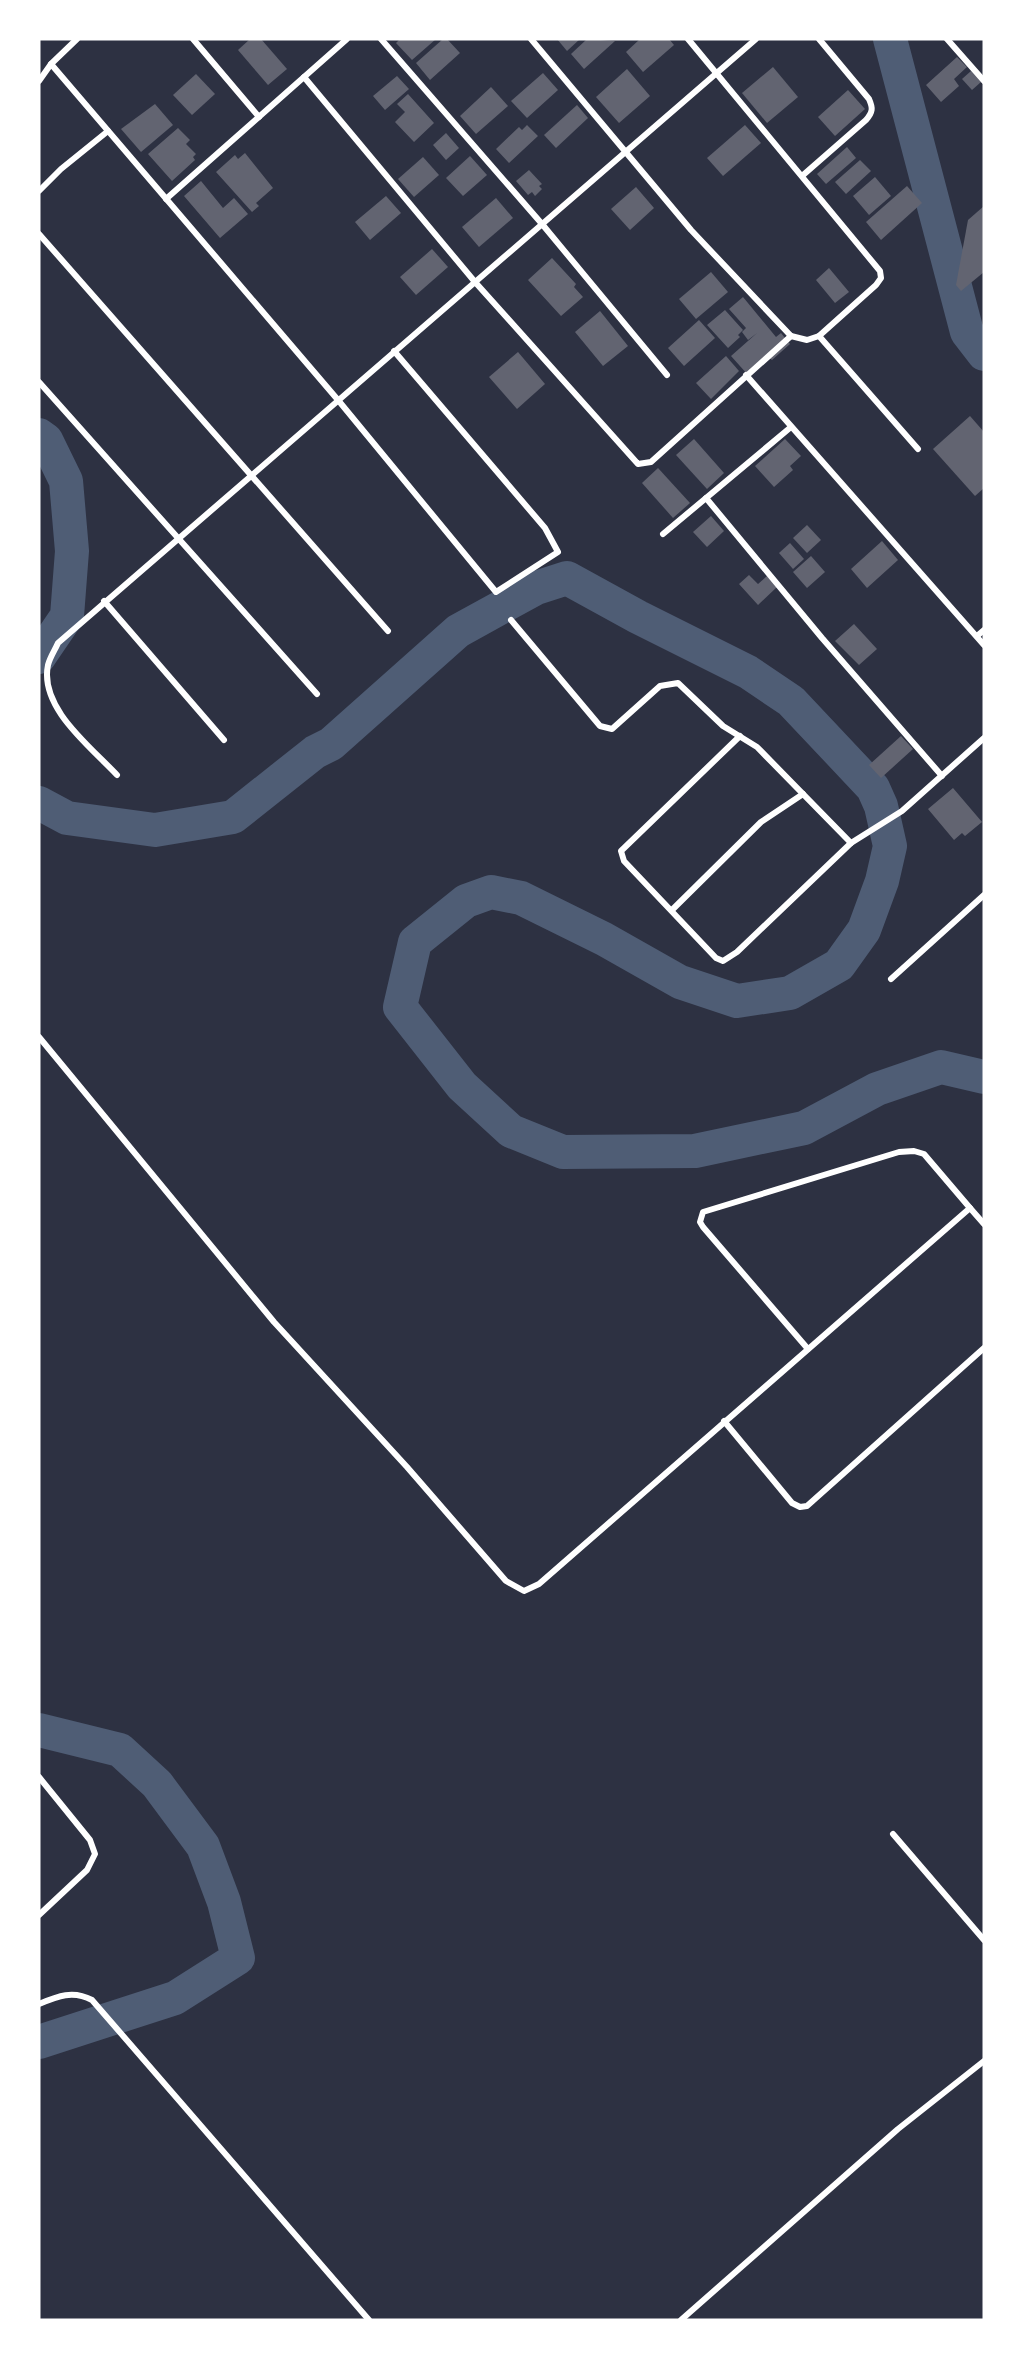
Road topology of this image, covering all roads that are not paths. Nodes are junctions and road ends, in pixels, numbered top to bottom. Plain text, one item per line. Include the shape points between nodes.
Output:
1 (77, 39) edge
2 (193, 39) edge
3 (347, 39) edge
4 (381, 39) edge
5 (531, 39) edge
6 (688, 39) edge
7 (756, 39) edge
8 (819, 39) edge
9 (947, 39) edge
10 (51, 64) junction
11 (717, 73) junction
12 (304, 77) junction
13 (39, 81) edge
14 (984, 81) edge
15 (258, 117) junction
16 (108, 131) junction
17 (626, 152) junction
18 (802, 176) junction
19 (39, 191) edge
20 (166, 199) junction
21 (542, 224) junction
22 (39, 234) edge
23 (475, 282) junction
24 (791, 336) junction
25 (819, 336) junction
26 (394, 351) junction
27 (667, 375) dead end
28 (746, 375) junction
29 (39, 382) edge
30 (338, 400) junction
31 (791, 427) junction
32 (918, 449) dead end
33 (251, 475) junction
34 (706, 498) junction
35 (663, 534) dead end
36 (177, 538) junction
37 (104, 601) junction
38 (511, 620) dead end
39 (984, 630) edge
40 (387, 631) dead end
41 (977, 636) junction
42 (984, 645) edge
43 (317, 694) dead end
44 (740, 736) junction
45 (984, 738) edge
46 (224, 740) dead end
47 (117, 775) dead end
48 (942, 776) junction
49 (803, 794) junction
50 (851, 843) junction
51 (984, 895) edge
52 (673, 909) junction
53 (891, 979) dead end
54 (39, 1037) edge
55 (970, 1208) junction
56 (984, 1224) edge
57 (984, 1348) edge
58 (808, 1349) junction
59 (724, 1421) junction
60 (39, 1777) edge
61 (893, 1834) dead end
62 (39, 1916) edge
63 (984, 1940) edge
64 (39, 2004) edge
65 (984, 2061) edge
66 (369, 2320) edge
67 (681, 2320) edge

1 - 10 street
2 - 15 street
3 - 12 street
4 - 21 street
5 - 17 street
6 - 11 street
7 - 11 street
8 - 18 street via 872,107 866,120
9 - 14 street
10 - 13 street
10 - 16 street
11 - 17 street
11 - 18 street
12 - 15 street
12 - 23 street
15 - 20 street
16 - 19 street
16 - 20 street
17 - 21 street
17 - 24 street via 691,230
18 - 25 street via 880,271 881,278
20 - 30 street
21 - 23 street
21 - 27 street
22 - 33 street
23 - 26 street
23 - 28 street via 638,464 651,462
24 - 25 street via 807,340
24 - 28 street
25 - 32 street
26 - 30 street
26 - 30 street via 546,528 558,552 496,592
28 - 31 street
29 - 36 street
30 - 33 street
31 - 34 street
31 - 41 street
33 - 36 street
33 - 40 street
34 - 35 street
34 - 48 street
36 - 37 street
36 - 43 street
37 - 46 street
37 - 47 street via 58,643 48,664 48,683 68,722
38 - 44 street via 600,726 606,729 617,725 660,686 678,683 723,726
39 - 41 street
41 - 42 street
44 - 49 street via 757,747
44 - 52 street via 621,851 624,861
45 - 48 street
48 - 50 street via 897,814
49 - 50 street
49 - 52 street via 761,822
50 - 52 street via 729,959 716,958
51 - 53 street
54 - 59 street via 274,1322 516,1588 524,1591 539,1584
55 - 56 street
55 - 58 street
55 - 58 street via 931,1161 914,1150 703,1212 703,1227
57 - 59 street via 807,1506 800,1507 787,1498
58 - 59 street
60 - 62 street via 90,1840 95,1854 87,1870
61 - 63 street
64 - 66 street via 68,1994 81,1994 101,2009
65 - 67 street via 898,2129

